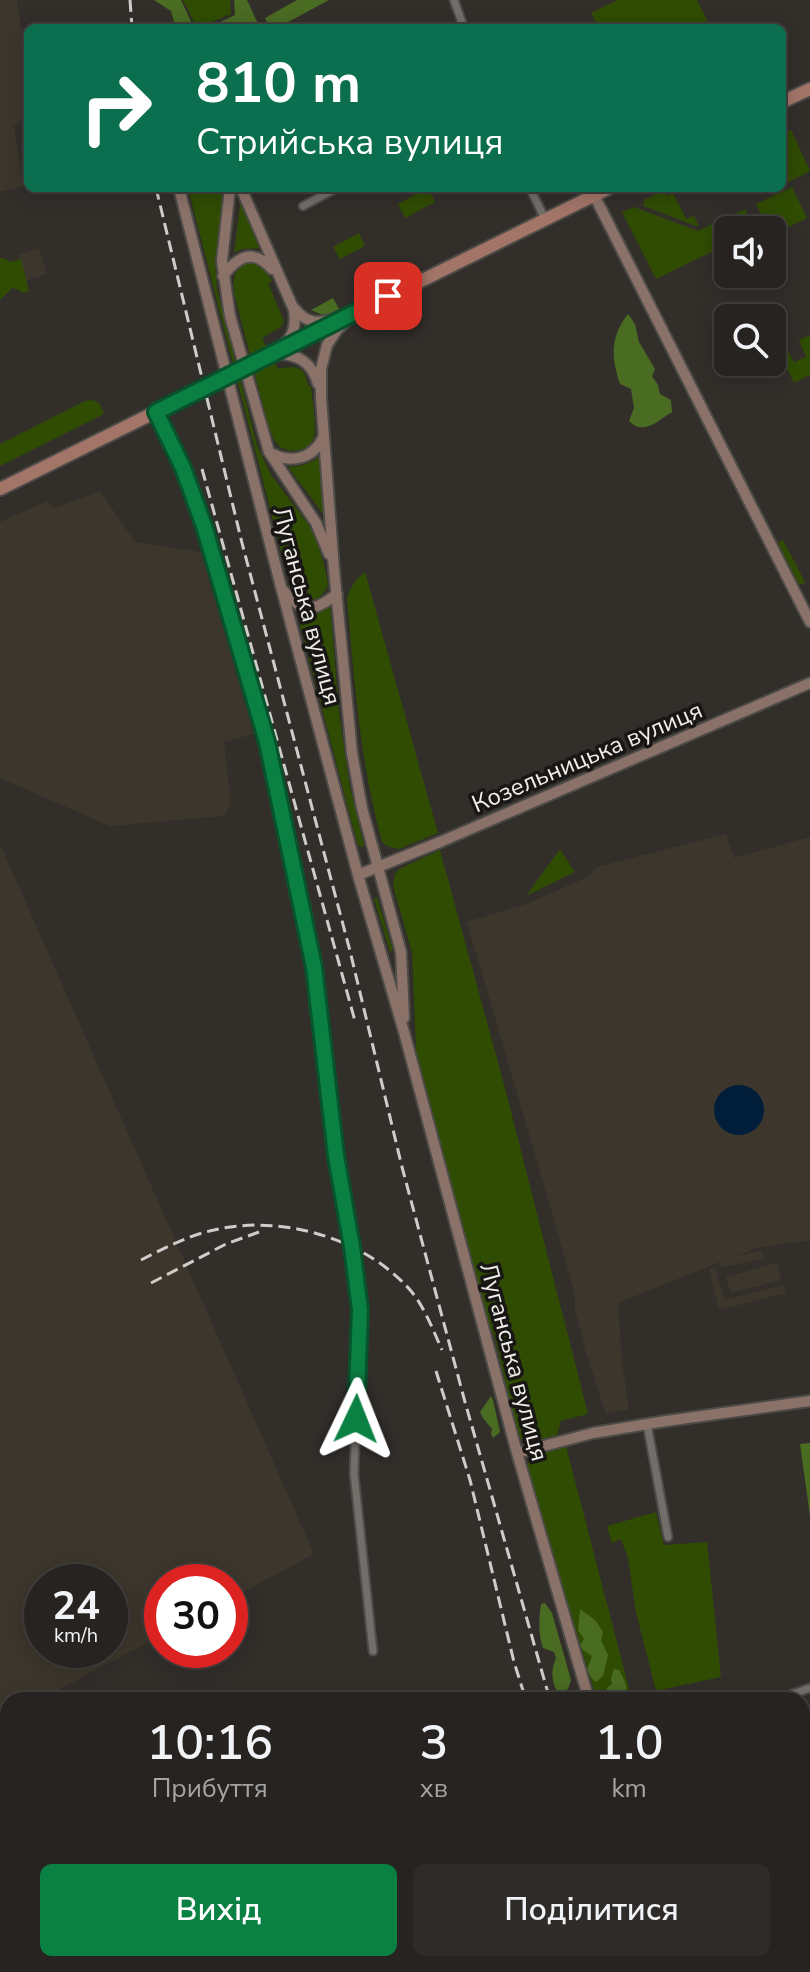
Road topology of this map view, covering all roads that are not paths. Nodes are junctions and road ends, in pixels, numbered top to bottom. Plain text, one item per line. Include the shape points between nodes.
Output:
1 (454, 0) edge
2 (463, 24) edge
3 (810, 89) edge
4 (786, 100) edge
5 (180, 192) edge
6 (229, 192) edge
7 (243, 192) edge
8 (329, 192) edge
9 (532, 192) edge
10 (600, 192) edge
11 (594, 195) junction
12 (303, 206) dead end
13 (545, 219) junction
14 (223, 276) junction
15 (281, 280) junction
16 (293, 307) junction
17 (360, 310) junction
18 (271, 355) junction
19 (321, 398) junction
20 (156, 412) junction
21 (323, 436) junction
22 (269, 452) junction
23 (0, 489) edge
24 (334, 569) junction
25 (281, 587) junction
26 (337, 594) junction
27 (810, 622) edge
28 (810, 683) edge
29 (378, 867) junction
30 (358, 875) junction
31 (404, 1032) junction
32 (810, 1401) edge
33 (647, 1424) junction
34 (517, 1453) junction
35 (668, 1537) dead end
36 (373, 1651) dead end
37 (587, 1692) edge

1 - 2 street
3 - 4 main road
5 - 25 main road, Луганська вулиця
6 - 14 main road, Луганська вулиця
7 - 15 main road
8 - 12 street
9 - 13 street
10 - 11 main road
11 - 13 main road
11 - 27 main road
13 - 17 main road
14 - 15 main road via 235,262 252,256 266,262
14 - 22 main road, Луганська вулиця
15 - 16 main road
16 - 17 main road via 314,323
16 - 18 main road via 293,332
17 - 18 main road
17 - 19 main road, Луганська вулиця via 327,345
18 - 19 main road, Луганська вулиця via 306,362
18 - 20 main road, bridge
19 - 21 main road, Луганська вулиця
20 - 23 main road
20 - 36 street via 204,526 267,742 314,967 360,1310 354,1473
21 - 22 main road via 312,453 299,458
21 - 24 main road, Луганська вулиця
22 - 24 main road, Луганська вулиця via 316,523
24 - 26 main road, Луганська вулиця
25 - 26 main road via 293,602 309,609
25 - 30 main road, Луганська вулиця
26 - 29 main road, Луганська вулиця via 352,753
28 - 29 main road, Козельницька вулиця
29 - 30 main road, Козельницька вулиця
29 - 31 main road, Луганська вулиця via 401,952
30 - 31 main road, Луганська вулиця
31 - 34 main road, Луганська вулиця
32 - 33 main road
33 - 34 main road
33 - 35 street
34 - 37 main road, Луганська вулиця

